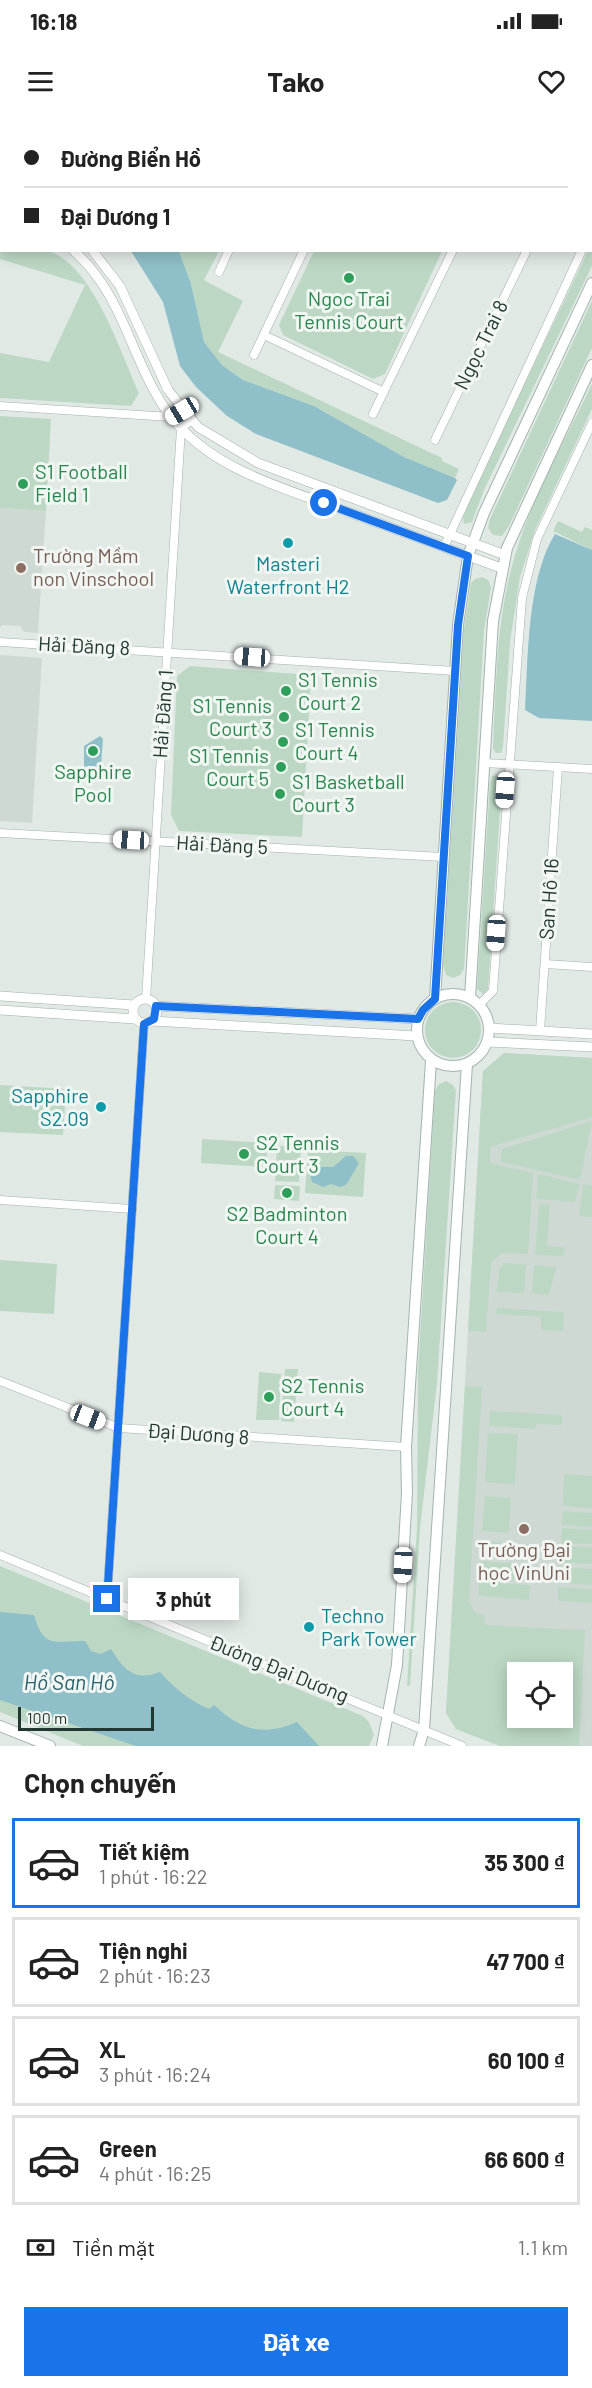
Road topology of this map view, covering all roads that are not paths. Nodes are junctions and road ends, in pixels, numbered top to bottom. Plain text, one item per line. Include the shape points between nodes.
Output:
1 (75, 252) edge
2 (94, 252) edge
3 (228, 252) edge
4 (303, 252) edge
5 (452, 252) edge
6 (526, 252) edge
7 (581, 252) edge
8 (219, 272) dead end
9 (592, 283) edge
10 (264, 335) junction
11 (254, 355) dead end
12 (592, 365) edge
13 (384, 392) junction
14 (0, 406) edge
15 (182, 411) junction
16 (373, 414) dead end
17 (171, 417) junction
18 (191, 421) junction
19 (592, 423) edge
20 (181, 428) junction
21 (435, 440) dead end
22 (449, 535) junction
23 (471, 543) junction
24 (444, 548) junction
25 (505, 555) junction
26 (468, 556) junction
27 (501, 568) junction
28 (0, 642) edge
29 (167, 651) junction
30 (455, 671) junction
31 (484, 763) junction
32 (507, 764) junction
33 (558, 767) junction
34 (592, 769) edge
35 (0, 833) edge
36 (155, 841) junction
37 (443, 857) junction
38 (545, 964) junction
39 (592, 967) edge
40 (0, 996) edge
41 (146, 999) junction
42 (435, 999) junction
43 (475, 1002) junction
44 (134, 1005) junction
45 (156, 1006) junction
46 (0, 1010) edge
47 (418, 1019) junction
48 (144, 1021) junction
49 (489, 1028) junction
50 (540, 1031) junction
51 (592, 1034) edge
52 (416, 1036) junction
53 (487, 1042) junction
54 (592, 1047) edge
55 (431, 1061) junction
56 (467, 1064) junction
57 (0, 1200) edge
58 (132, 1209) junction
59 (0, 1381) edge
60 (119, 1428) junction
61 (405, 1447) junction
62 (0, 1555) edge
63 (107, 1599) junction
64 (389, 1714) junction
65 (0, 1726) edge
66 (424, 1730) junction
67 (50, 1746) edge
68 (382, 1746) edge
69 (392, 1746) edge
70 (420, 1746) edge
71 (462, 1746) edge

1 - 17 street via 112,296 152,386
2 - 15 street via 120,286 160,376
3 - 8 street
4 - 10 street
5 - 13 street
6 - 21 street, Ngọc Trai 8
7 - 22 street
9 - 23 main road
10 - 11 street
10 - 13 street
12 - 25 main road
13 - 16 street
14 - 17 street
15 - 17 street
15 - 18 street
17 - 20 street
18 - 20 street
18 - 22 street via 250,460
19 - 32 street via 546,519 527,571 518,627
20 - 24 street via 202,447 249,475
20 - 29 street, Hải Đăng 1
22 - 23 street
22 - 24 street
23 - 25 street
23 - 26 main road
24 - 26 street
25 - 27 main road
26 - 27 street
26 - 30 main road
27 - 31 main road via 493,621
28 - 29 street, Hải Đăng 8
29 - 30 street, Hải Đăng 8
29 - 36 street, Hải Đăng 1
30 - 37 main road
31 - 32 street
31 - 43 main road
32 - 33 street
32 - 43 street via 493,991
33 - 34 street
33 - 38 street, San Hô 16
35 - 36 street, Hải Đăng 5
36 - 37 street, Hải Đăng 5
36 - 41 street, Hải Đăng 1
37 - 42 main road
38 - 39 street
38 - 50 street, San Hô 16
40 - 44 street
41 - 44 street
41 - 45 street
42 - 43 main road via 455,994
42 - 47 main road
43 - 49 main road via 485,1013
44 - 48 street via 133,1014
45 - 47 street
45 - 48 street via 156,1015
46 - 48 street
47 - 52 main road
48 - 52 street
48 - 58 street
49 - 50 street
49 - 53 main road
50 - 51 street
52 - 55 main road
53 - 54 street
53 - 56 main road via 476,1059
55 - 56 main road via 456,1067
55 - 61 main road
56 - 66 main road
57 - 58 street
58 - 60 street
59 - 60 street, Đại Dương 8
60 - 61 street, Đại Dương 8
60 - 63 street
61 - 64 main road via 397,1665
62 - 63 street, Đường Đại Dương
63 - 64 street, Đường Đại Dương
64 - 66 street, Đường Đại Dương
64 - 68 main road
64 - 69 main road
65 - 67 main road
66 - 70 main road
66 - 71 street, Đường Đại Dương

